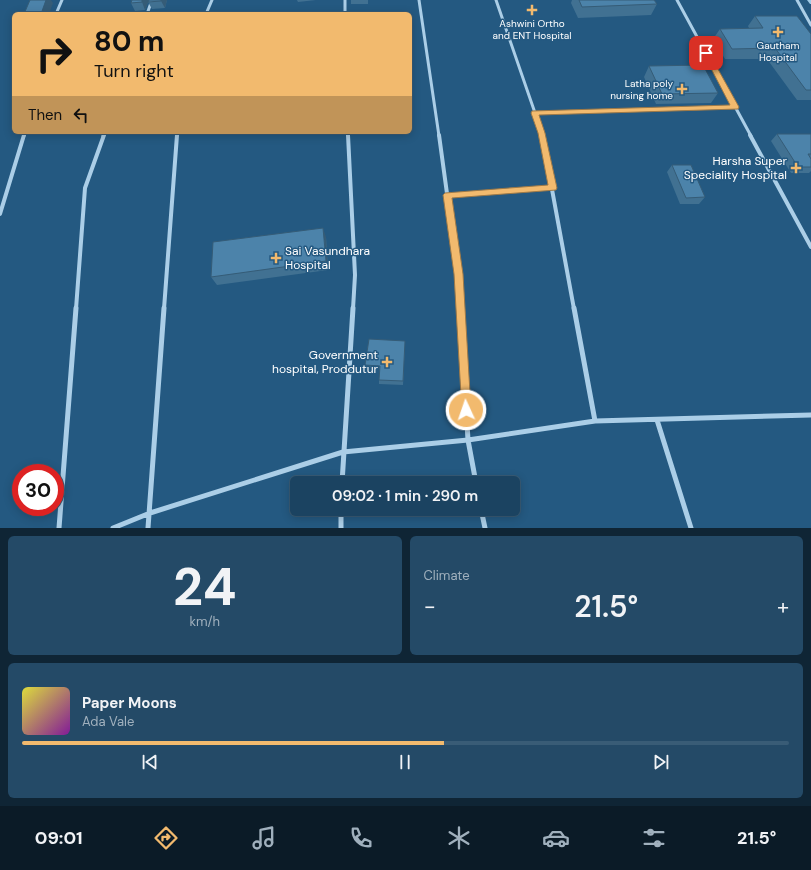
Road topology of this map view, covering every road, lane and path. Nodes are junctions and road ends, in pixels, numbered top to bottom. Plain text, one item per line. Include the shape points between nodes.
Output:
1 (62, 0) edge
2 (152, 0) edge
3 (212, 0) edge
4 (345, 0) edge
5 (419, 0) edge
6 (496, 0) edge
7 (678, 0) edge
8 (797, 0) edge
9 (57, 12) edge
10 (148, 12) edge
11 (207, 12) edge
12 (345, 12) edge
13 (811, 24) edge
14 (735, 107) junction
15 (535, 113) junction
16 (25, 134) edge
17 (104, 134) edge
18 (177, 134) edge
19 (348, 134) edge
20 (553, 188) junction
21 (448, 195) junction
22 (0, 214) edge
23 (811, 247) edge
24 (811, 415) edge
25 (657, 420) junction
26 (594, 421) junction
27 (468, 440) junction
28 (343, 452) junction
29 (342, 476) edge
30 (475, 476) edge
31 (150, 513) junction
32 (341, 516) edge
33 (482, 516) edge
34 (59, 528) edge
35 (114, 528) edge
36 (148, 528) edge
37 (341, 528) edge
38 (485, 528) edge
39 (691, 528) edge

1 - 9 street
2 - 10 street
3 - 11 street
4 - 12 street
5 - 21 street
6 - 15 street
7 - 14 street
8 - 13 street
14 - 15 street
14 - 23 street
15 - 20 street via 542,133
16 - 22 street
17 - 34 street via 85,188
18 - 31 street
19 - 28 street via 355,275
20 - 21 street
20 - 26 street
21 - 27 street via 458,274
24 - 25 street
25 - 26 street
25 - 39 street
26 - 27 street
27 - 28 street
27 - 30 street
28 - 29 street
28 - 31 street
31 - 35 street
31 - 36 street
32 - 37 street
33 - 38 street

